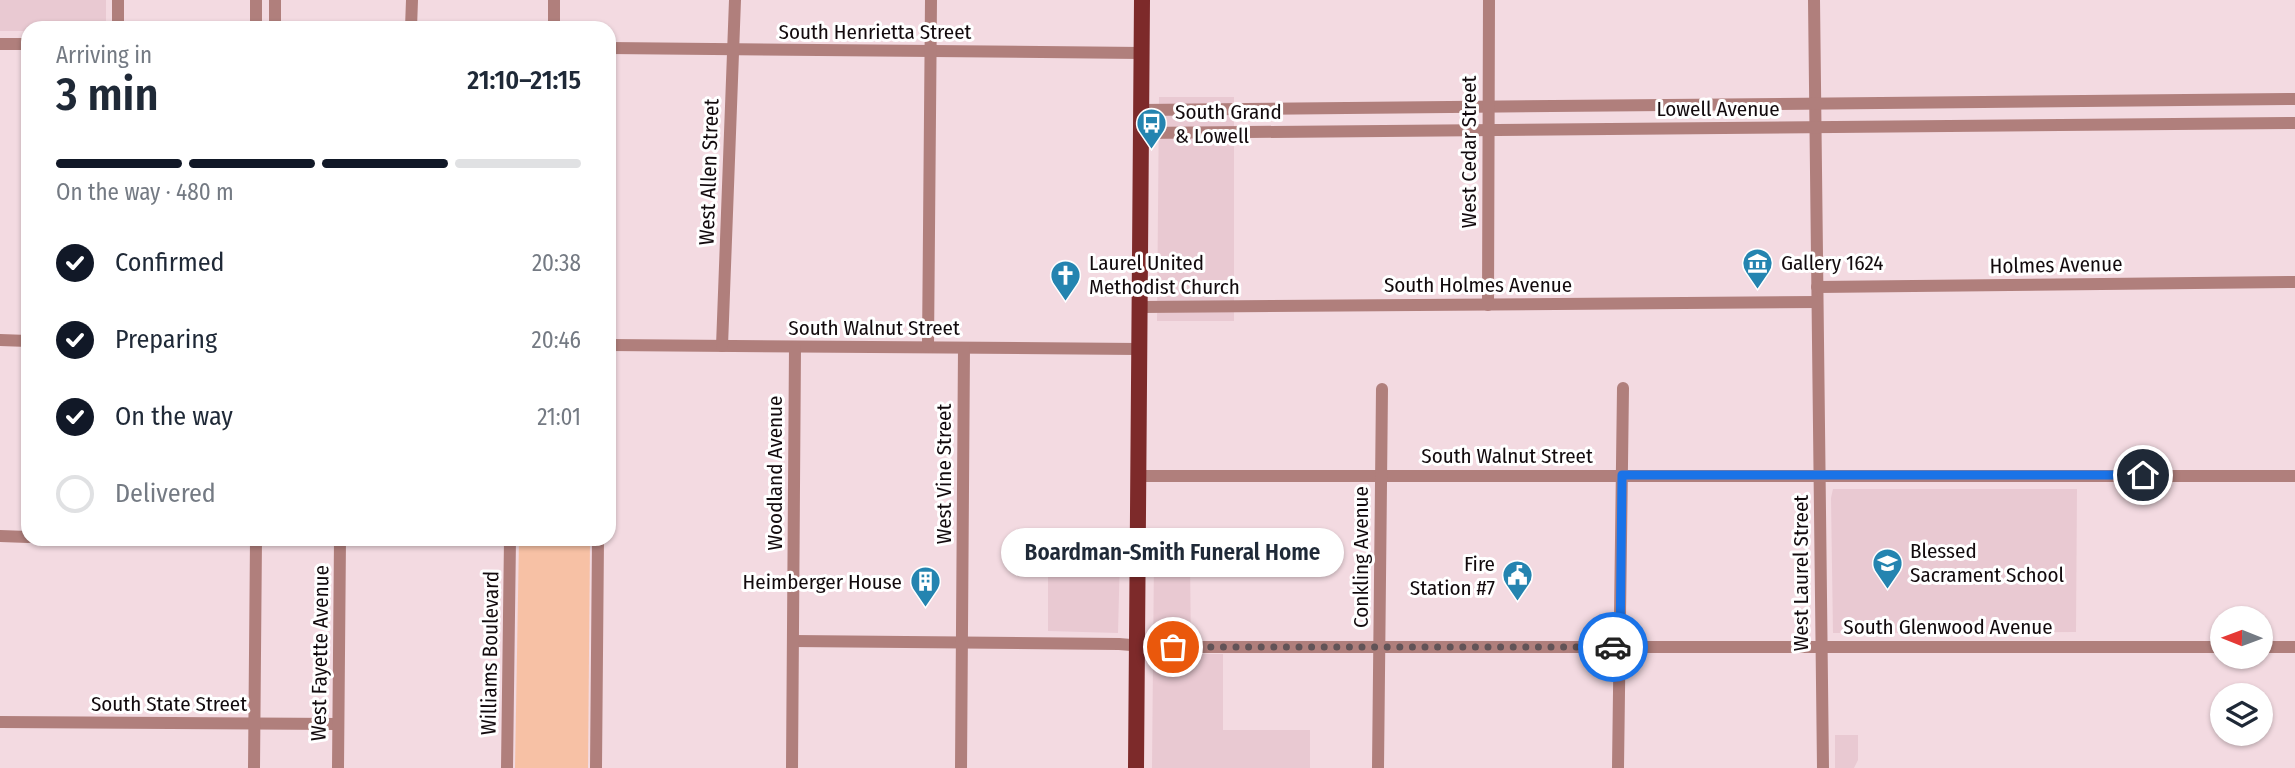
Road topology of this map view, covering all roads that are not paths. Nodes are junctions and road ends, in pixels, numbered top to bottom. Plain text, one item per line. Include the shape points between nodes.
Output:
1 (118, 0) edge
2 (256, 0) edge
3 (275, 0) edge
4 (412, 0) edge
5 (554, 0) edge
6 (735, 0) edge
7 (931, 0) edge
8 (1142, 0) edge
9 (1489, 0) edge
10 (1814, 0) edge
11 (118, 21) edge
12 (256, 21) edge
13 (275, 21) edge
14 (411, 21) edge
15 (554, 21) edge
16 (0, 44) edge
17 (21, 44) edge
18 (616, 48) edge
19 (733, 50) junction
20 (930, 51) junction
21 (1142, 53) junction
22 (2295, 99) edge
23 (2122, 101) junction
24 (1815, 105) junction
25 (1488, 107) junction
26 (1141, 110) junction
27 (2295, 123) edge
28 (2121, 125) junction
29 (1816, 128) junction
30 (1488, 129) junction
31 (1141, 133) junction
32 (2295, 282) edge
33 (1817, 287) junction
34 (1817, 302) junction
35 (1488, 304) junction
36 (1140, 307) junction
37 (0, 340) edge
38 (21, 341) edge
39 (616, 345) edge
40 (722, 346) junction
41 (795, 347) junction
42 (928, 348) junction
43 (964, 348) junction
44 (1139, 349) junction
45 (1623, 388) dead end
46 (1381, 389) dead end
47 (1381, 474) junction
48 (1139, 475) junction
49 (1622, 475) junction
50 (1820, 475) junction
51 (2295, 476) edge
52 (0, 537) edge
53 (21, 537) edge
54 (256, 546) edge
55 (340, 546) edge
56 (510, 546) edge
57 (598, 546) edge
58 (793, 641) junction
59 (963, 643) junction
60 (1137, 646) junction
61 (1379, 646) junction
62 (1620, 647) junction
63 (1821, 647) junction
64 (2210, 647) edge
65 (2273, 647) edge
66 (2295, 647) edge
67 (0, 722) edge
68 (254, 723) junction
69 (338, 724) junction
70 (254, 768) edge
71 (338, 768) edge
72 (507, 768) edge
73 (596, 768) edge
74 (792, 768) edge
75 (961, 768) edge
76 (1136, 768) edge
77 (1378, 768) edge
78 (1618, 768) edge
79 (1823, 768) edge

1 - 11 street
2 - 12 street
3 - 13 street
4 - 14 street
5 - 15 street
6 - 19 street, West Allen Street
7 - 20 street
8 - 21 main road
9 - 25 street, West Cedar Street
10 - 24 street, West Laurel Street
16 - 17 street
18 - 19 street, South Henrietta Street
19 - 20 street, South Henrietta Street
19 - 40 street, West Allen Street
20 - 21 street, South Henrietta Street
20 - 42 street
21 - 26 main road
22 - 23 street, Lowell Avenue
23 - 24 street, Lowell Avenue
23 - 28 street
24 - 25 street, Lowell Avenue
24 - 29 street, West Laurel Street
25 - 26 street, Lowell Avenue
25 - 30 street, West Cedar Street
26 - 31 main road
27 - 28 street, Lowell Avenue
28 - 29 street, Lowell Avenue
29 - 30 street, Lowell Avenue
29 - 33 street, West Laurel Street
30 - 31 street, Lowell Avenue
30 - 35 street, West Cedar Street
31 - 36 main road
32 - 33 street, Holmes Avenue
33 - 34 street, West Laurel Street
34 - 35 street, South Holmes Avenue
34 - 50 street, West Laurel Street
35 - 36 street, South Holmes Avenue
36 - 44 main road
37 - 38 street
39 - 40 street, South Walnut Street
40 - 41 street, South Walnut Street
41 - 42 street, South Walnut Street
41 - 58 street, Woodland Avenue
42 - 43 street, South Walnut Street
43 - 44 street, South Walnut Street
43 - 59 street, West Vine Street
44 - 48 main road
45 - 49 street
46 - 47 street, Conkling Avenue
47 - 48 street, South Walnut Street
47 - 49 street, South Walnut Street
47 - 61 street, Conkling Avenue
48 - 60 main road
49 - 50 street, South Walnut Street
49 - 62 street
50 - 51 street, South Walnut Street
50 - 63 street, West Laurel Street
52 - 53 street
54 - 68 street
55 - 69 street, West Fayette Avenue
56 - 72 street, Williams Boulevard
57 - 73 street
58 - 59 street, South Glenwood Avenue
58 - 74 street, Woodland Avenue
59 - 60 street, South Glenwood Avenue
59 - 75 street, West Vine Street
60 - 61 street, South Glenwood Avenue
60 - 76 main road
61 - 62 street, South Glenwood Avenue
61 - 77 street, Conkling Avenue
62 - 63 street, South Glenwood Avenue
62 - 78 street
63 - 64 street, South Glenwood Avenue
63 - 79 street, West Laurel Street
65 - 66 street
67 - 68 street, South State Street
68 - 69 street, South State Street
68 - 70 street
69 - 71 street, West Fayette Avenue

